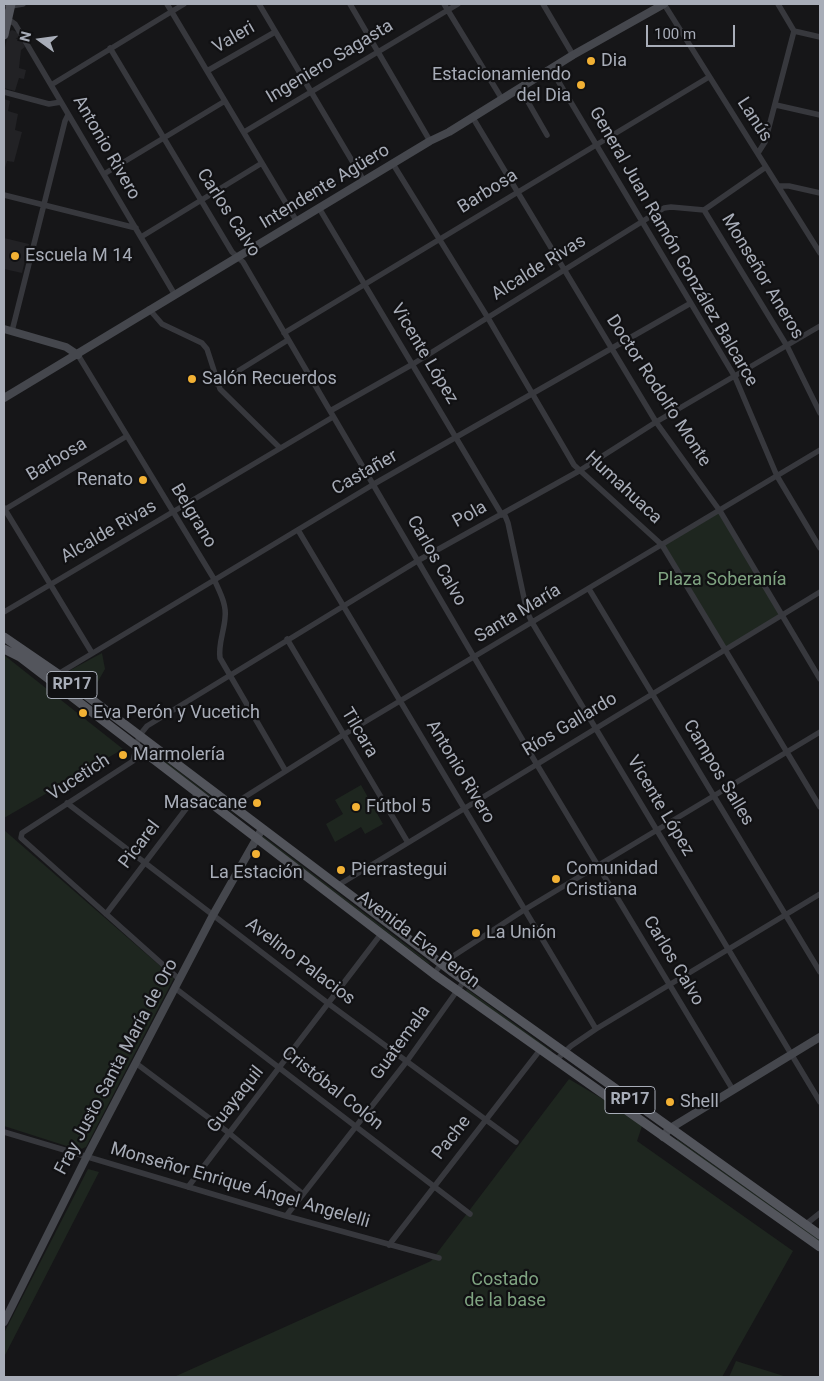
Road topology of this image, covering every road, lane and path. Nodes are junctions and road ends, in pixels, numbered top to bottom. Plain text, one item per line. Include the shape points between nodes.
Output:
1 (23, 4) edge
2 (167, 4) edge
3 (184, 4) edge
4 (259, 4) edge
5 (350, 4) edge
6 (444, 4) edge
7 (458, 4) edge
8 (543, 4) edge
9 (664, 4) edge
10 (778, 4) edge
11 (8, 5) edge
12 (447, 10) junction
13 (172, 11) junction
14 (8, 18) junction
15 (794, 31) junction
16 (276, 32) junction
17 (4, 35) edge
18 (820, 37) edge
19 (110, 48) junction
20 (378, 51) junction
21 (573, 55) junction
22 (551, 69) junction
23 (207, 71) junction
24 (709, 77) junction
25 (51, 85) junction
26 (520, 88) junction
27 (4, 92) edge
28 (311, 92) junction
29 (502, 99) junction
30 (225, 101) junction
31 (61, 102) junction
32 (776, 105) junction
33 (68, 115) junction
34 (820, 116) edge
35 (473, 118) junction
36 (244, 132) junction
37 (547, 135) dead end
38 (163, 137) junction
39 (430, 141) junction
40 (596, 145) junction
41 (758, 153) junction
42 (262, 163) junction
43 (393, 164) junction
44 (766, 167) junction
45 (104, 174) junction
46 (364, 180) junction
47 (779, 186) junction
48 (517, 192) junction
49 (820, 193) edge
50 (4, 195) edge
51 (200, 199) junction
52 (44, 206) junction
53 (319, 208) junction
54 (704, 210) junction
55 (296, 220) junction
56 (642, 222) junction
57 (136, 228) junction
58 (141, 237) junction
59 (440, 240) junction
60 (820, 253) edge
61 (238, 257) junction
62 (564, 270) junction
63 (365, 284) junction
64 (175, 294) junction
65 (692, 303) junction
66 (150, 310) junction
67 (488, 318) junction
68 (820, 326) edge
69 (4, 329) edge
70 (12, 331) junction
71 (284, 333) junction
72 (288, 340) junction
73 (787, 346) junction
74 (612, 348) junction
75 (78, 355) junction
76 (413, 364) junction
77 (735, 377) junction
78 (217, 384) junction
79 (532, 394) junction
80 (4, 398) edge
81 (820, 413) edge
82 (331, 414) junction
83 (656, 422) junction
84 (126, 436) junction
85 (456, 438) junction
86 (280, 448) junction
87 (820, 450) edge
88 (579, 471) junction
89 (777, 476) junction
90 (374, 484) junction
91 (4, 509) edge
92 (720, 510) junction
93 (173, 512) junction
94 (503, 514) junction
95 (298, 530) junction
96 (662, 545) junction
97 (820, 548) edge
98 (419, 560) junction
99 (214, 579) junction
100 (50, 584) junction
101 (589, 589) junction
102 (820, 592) edge
103 (343, 606) junction
104 (4, 612) edge
105 (782, 614) junction
106 (533, 624) junction
107 (4, 637) edge
108 (288, 639) junction
109 (4, 649) edge
110 (725, 650) junction
111 (92, 653) junction
112 (474, 658) junction
113 (58, 674) junction
114 (228, 675) junction
115 (820, 679) edge
116 (652, 693) junction
117 (401, 702) junction
118 (596, 728) junction
119 (820, 732) edge
120 (343, 735) junction
121 (139, 736) junction
122 (137, 747) junction
123 (787, 751) junction
124 (536, 763) junction
125 (285, 770) junction
126 (198, 793) junction
127 (714, 796) junction
128 (67, 803) junction
129 (232, 805) junction
130 (820, 807) edge
131 (464, 808) junction
132 (262, 829) junction
133 (657, 831) junction
134 (256, 837) junction
135 (407, 841) junction
136 (145, 864) junction
137 (599, 866) junction
138 (336, 886) junction
139 (820, 894) edge
140 (524, 910) junction
141 (106, 914) junction
142 (213, 915) junction
143 (786, 915) junction
144 (381, 934) junction
145 (728, 950) junction
146 (441, 964) junction
147 (820, 972) edge
148 (434, 974) junction
149 (179, 980) junction
150 (464, 981) junction
151 (670, 985) junction
152 (175, 988) junction
153 (457, 991) junction
154 (329, 1004) junction
155 (596, 1029) junction
156 (820, 1037) edge
157 (540, 1050) junction
158 (564, 1053) junction
159 (792, 1055) junction
160 (408, 1061) junction
161 (555, 1061) junction
162 (137, 1064) junction
163 (280, 1068) junction
164 (733, 1090) junction
165 (820, 1102) edge
166 (485, 1120) junction
167 (357, 1128) junction
168 (669, 1129) junction
169 (4, 1132) edge
170 (229, 1134) junction
171 (663, 1137) junction
172 (516, 1142) dead end
173 (87, 1156) junction
174 (434, 1186) junction
175 (188, 1188) junction
176 (303, 1194) junction
177 (820, 1213) edge
178 (470, 1214) dead end
179 (286, 1216) junction
180 (805, 1225) junction
181 (820, 1235) edge
182 (389, 1245) junction
183 (820, 1247) edge
184 (439, 1258) dead end
185 (4, 1322) edge

1 - 11 street
2 - 13 street
3 - 13 street
4 - 16 street
5 - 20 street
6 - 12 street
7 - 12 street, Ingeniero Sagasta
8 - 21 street
9 - 21 street, Intendente Agüero
9 - 24 street, Lanús
10 - 15 street
11 - 14 main road
12 - 20 street, Ingeniero Sagasta
12 - 29 street
13 - 19 street
13 - 23 street
14 - 17 main road
14 - 25 street, Antonio Rivero via 15,24
15 - 18 street
15 - 32 street
16 - 23 street, Valeri
16 - 28 street
19 - 25 street
19 - 38 street, Carlos Calvo
20 - 28 street, Ingeniero Sagasta
20 - 39 street
21 - 22 street, Intendente Agüero
22 - 26 street, Intendente Agüero
22 - 40 street, General Juan Ramón González Balcarce
23 - 30 street
24 - 40 street, Barbosa
24 - 41 street, Lanús
25 - 31 street, Antonio Rivero
26 - 29 street, Intendente Agüero
26 - 37 street
27 - 31 street via 49,104
28 - 36 street, Ingeniero Sagasta
28 - 46 street
29 - 35 street, Intendente Agüero
30 - 36 street
30 - 38 street
31 - 33 street, Antonio Rivero
32 - 34 street
32 - 41 street via 765,142
33 - 45 street, Antonio Rivero
33 - 52 street
35 - 39 street, Intendente Agüero
35 - 48 street, Doctor Rodolfo Monte
36 - 42 street
38 - 45 street
38 - 51 street, Carlos Calvo
39 - 43 street, Intendente Agüero
40 - 48 street, Barbosa
40 - 56 street, General Juan Ramón González Balcarce
41 - 44 street, Lanús
42 - 51 street
42 - 55 street
43 - 46 street, Intendente Agüero
43 - 59 street, Humahuaca
44 - 47 street, Lanús
44 - 54 street
45 - 57 street, Antonio Rivero
46 - 53 street, Intendente Agüero
47 - 49 street
47 - 60 street, Lanús
48 - 59 street, Barbosa
48 - 62 street, Doctor Rodolfo Monte
50 - 52 street
51 - 58 street
51 - 61 street, Carlos Calvo
52 - 57 street
52 - 70 street
53 - 55 street, Intendente Agüero
53 - 63 street, Vicente López
54 - 56 street, Alcalde Rivas via 667,207
54 - 73 street, Monseñor Aneros
55 - 61 street, Intendente Agüero
56 - 62 street, Alcalde Rivas
56 - 65 street, General Juan Ramón González Balcarce
57 - 58 street, Antonio Rivero
58 - 64 street, Antonio Rivero
59 - 63 street, Barbosa
59 - 67 street, Humahuaca
61 - 64 street, Intendente Agüero
61 - 71 street, Carlos Calvo
62 - 67 street, Alcalde Rivas
62 - 74 street, Doctor Rodolfo Monte
63 - 71 street, Barbosa
63 - 76 street, Vicente López
64 - 66 street, Intendente Agüero
65 - 74 street, Castañer
65 - 77 street, General Juan Ramón González Balcarce
66 - 75 street, Intendente Agüero
66 - 78 street via 162,324 202,344 213,366
67 - 76 street, Alcalde Rivas
67 - 79 street, Humahuaca
68 - 73 street, Pola
69 - 70 street
70 - 75 street via 66,347
71 - 72 street, Carlos Calvo
72 - 78 street
72 - 82 street, Carlos Calvo
73 - 77 street, Pola
73 - 81 street, Monseñor Aneros
74 - 79 street, Castañer
74 - 83 street, Doctor Rodolfo Monte
75 - 80 street, Intendente Agüero
75 - 84 street, Belgrano
76 - 82 street, Alcalde Rivas
76 - 85 street, Vicente López
77 - 83 street, Pola
77 - 89 street, General Juan Ramón González Balcarce
78 - 86 street
79 - 85 street, Castañer
79 - 88 street, Humahuaca
82 - 86 street, Alcalde Rivas
82 - 90 street, Carlos Calvo
83 - 88 street, Pola
83 - 92 street, Doctor Rodolfo Monte
84 - 91 street, Barbosa
84 - 93 street, Belgrano
85 - 90 street, Castañer
85 - 94 street, Vicente López
86 - 93 street, Alcalde Rivas
87 - 89 street, Santa María
88 - 94 street, Pola
88 - 96 street, Humahuaca
89 - 92 street, Santa María
89 - 97 street, General Juan Ramón González Balcarce
90 - 95 street, Castañer
90 - 98 street, Carlos Calvo
91 - 100 street
92 - 96 street, Santa María
92 - 105 street, Doctor Rodolfo Monte
93 - 99 street, Belgrano
93 - 100 street, Alcalde Rivas
94 - 98 street, Pola
94 - 106 street, Vicente López via 508,522
95 - 99 street, Castañer
95 - 103 street, Antonio Rivero
96 - 101 street, Santa María
96 - 110 street, Humahuaca
98 - 103 street, Pola
98 - 112 street, Carlos Calvo
99 - 111 street, Castañer
99 - 114 street, Belgrano via 225,608 219,652
100 - 104 street, Alcalde Rivas
100 - 111 street
101 - 106 street, Santa María
101 - 116 street, Campos Salles
102 - 105 street, Ríos Gallardo
103 - 108 street, Pola
103 - 117 street, Antonio Rivero
105 - 110 street, Ríos Gallardo
105 - 115 street, Doctor Rodolfo Monte
106 - 112 street, Santa María
106 - 118 street, Vicente López
107 - 113 main road, Avenida Eva Perón / RP17
108 - 114 street, Pola
108 - 120 street, Tilcara
109 - 122 main road, Avenida Eva Perón / RP17 via 20,657
110 - 116 street, Ríos Gallardo
110 - 123 street, Humahuaca
111 - 113 street, Castañer
112 - 117 street, Santa María
112 - 124 street, Carlos Calvo
113 - 121 main road, Avenida Eva Perón / RP17
114 - 121 street, Pola via 147,726
114 - 125 street, Belgrano
116 - 118 street, Ríos Gallardo
116 - 127 street, Campos Salles
117 - 120 street, Santa María
117 - 131 street, Antonio Rivero
118 - 124 street, Ríos Gallardo
118 - 133 street, Vicente López
119 - 123 street
120 - 125 street, Santa María
120 - 135 street, Tilcara
121 - 122 street, Vucetich
121 - 129 main road, Avenida Eva Perón / RP17
122 - 126 main road, Avenida Eva Perón / RP17
122 - 128 street, Vucetich via 133,762
123 - 127 street
123 - 130 street, Humahuaca
124 - 131 street, Ríos Gallardo
124 - 137 street, Carlos Calvo
125 - 129 street, Santa María
126 - 134 main road, Avenida Eva Perón / RP17
126 - 136 street, Picarel
127 - 133 street
127 - 143 street, Campos Salles
128 - 136 street, Avelino Palacios
128 - 141 street, Vucetich via 20,836
129 - 132 main road, Avenida Eva Perón / RP17
131 - 135 street, Ríos Gallardo
131 - 140 street, Antonio Rivero
132 - 134 street, Fray Justo Santa María de Oro
132 - 138 main road, Avenida Eva Perón / RP17
133 - 137 street
133 - 145 street, Vicente López
134 - 142 street, Fray Justo Santa María de Oro
134 - 144 main road, Avenida Eva Perón / RP17
135 - 138 street, Ríos Gallardo
136 - 141 street, Picarel
136 - 142 street, Avelino Palacios
137 - 140 street
137 - 151 street, Carlos Calvo
138 - 146 main road, Avenida Eva Perón / RP17
139 - 143 street
140 - 146 street
140 - 155 street, Antonio Rivero
141 - 149 street
142 - 149 street, Fray Justo Santa María de Oro
142 - 154 street, Avelino Palacios
143 - 145 street
143 - 147 street, Campos Salles
144 - 148 main road, Avenida Eva Perón / RP17
144 - 154 street, Guayaquil
145 - 151 street
145 - 159 street, Vicente López
146 - 148 street
146 - 150 main road, Avenida Eva Perón / RP17
148 - 153 main road, Avenida Eva Perón / RP17
149 - 152 street, Fray Justo Santa María de Oro
150 - 153 street, Guatemala
150 - 158 main road, Avenida Eva Perón / RP17
151 - 155 street
151 - 164 street, Carlos Calvo
152 - 162 street, Fray Justo Santa María de Oro
152 - 163 street, Cristóbal Colón
153 - 157 main road, Avenida Eva Perón / RP17
153 - 160 street, Guatemala
154 - 160 street, Avelino Palacios
154 - 163 street, Guayaquil
155 - 158 street
156 - 159 street
157 - 161 main road, Avenida Eva Perón / RP17
157 - 166 street, Pache
158 - 161 street
158 - 168 main road, Avenida Eva Perón / RP17
159 - 164 street
159 - 165 street, Vicente López
160 - 166 street, Avelino Palacios
160 - 167 street, Guatemala
161 - 171 main road, Avenida Eva Perón / RP17
162 - 170 street
162 - 173 street, Fray Justo Santa María de Oro
163 - 167 street, Cristóbal Colón
163 - 170 street, Guayaquil
164 - 168 street
166 - 172 street, Avelino Palacios
166 - 174 street, Pache
167 - 174 street, Cristóbal Colón
167 - 176 street, Guatemala
168 - 171 street
168 - 180 main road, Avenida Eva Perón / RP17
169 - 173 street, Monseñor Enrique Ángel Angelelli
170 - 175 street, Guayaquil
170 - 176 street
171 - 183 main road, Avenida Eva Perón / RP17
173 - 175 street, Monseñor Enrique Ángel Angelelli
173 - 185 street, Fray Justo Santa María de Oro
174 - 178 street, Cristóbal Colón
174 - 182 street, Pache
175 - 179 street, Monseñor Enrique Ángel Angelelli
176 - 179 street, Guatemala
177 - 180 street
179 - 182 street, Monseñor Enrique Ángel Angelelli
180 - 181 main road, Avenida Eva Perón / RP17
182 - 184 street, Monseñor Enrique Ángel Angelelli

